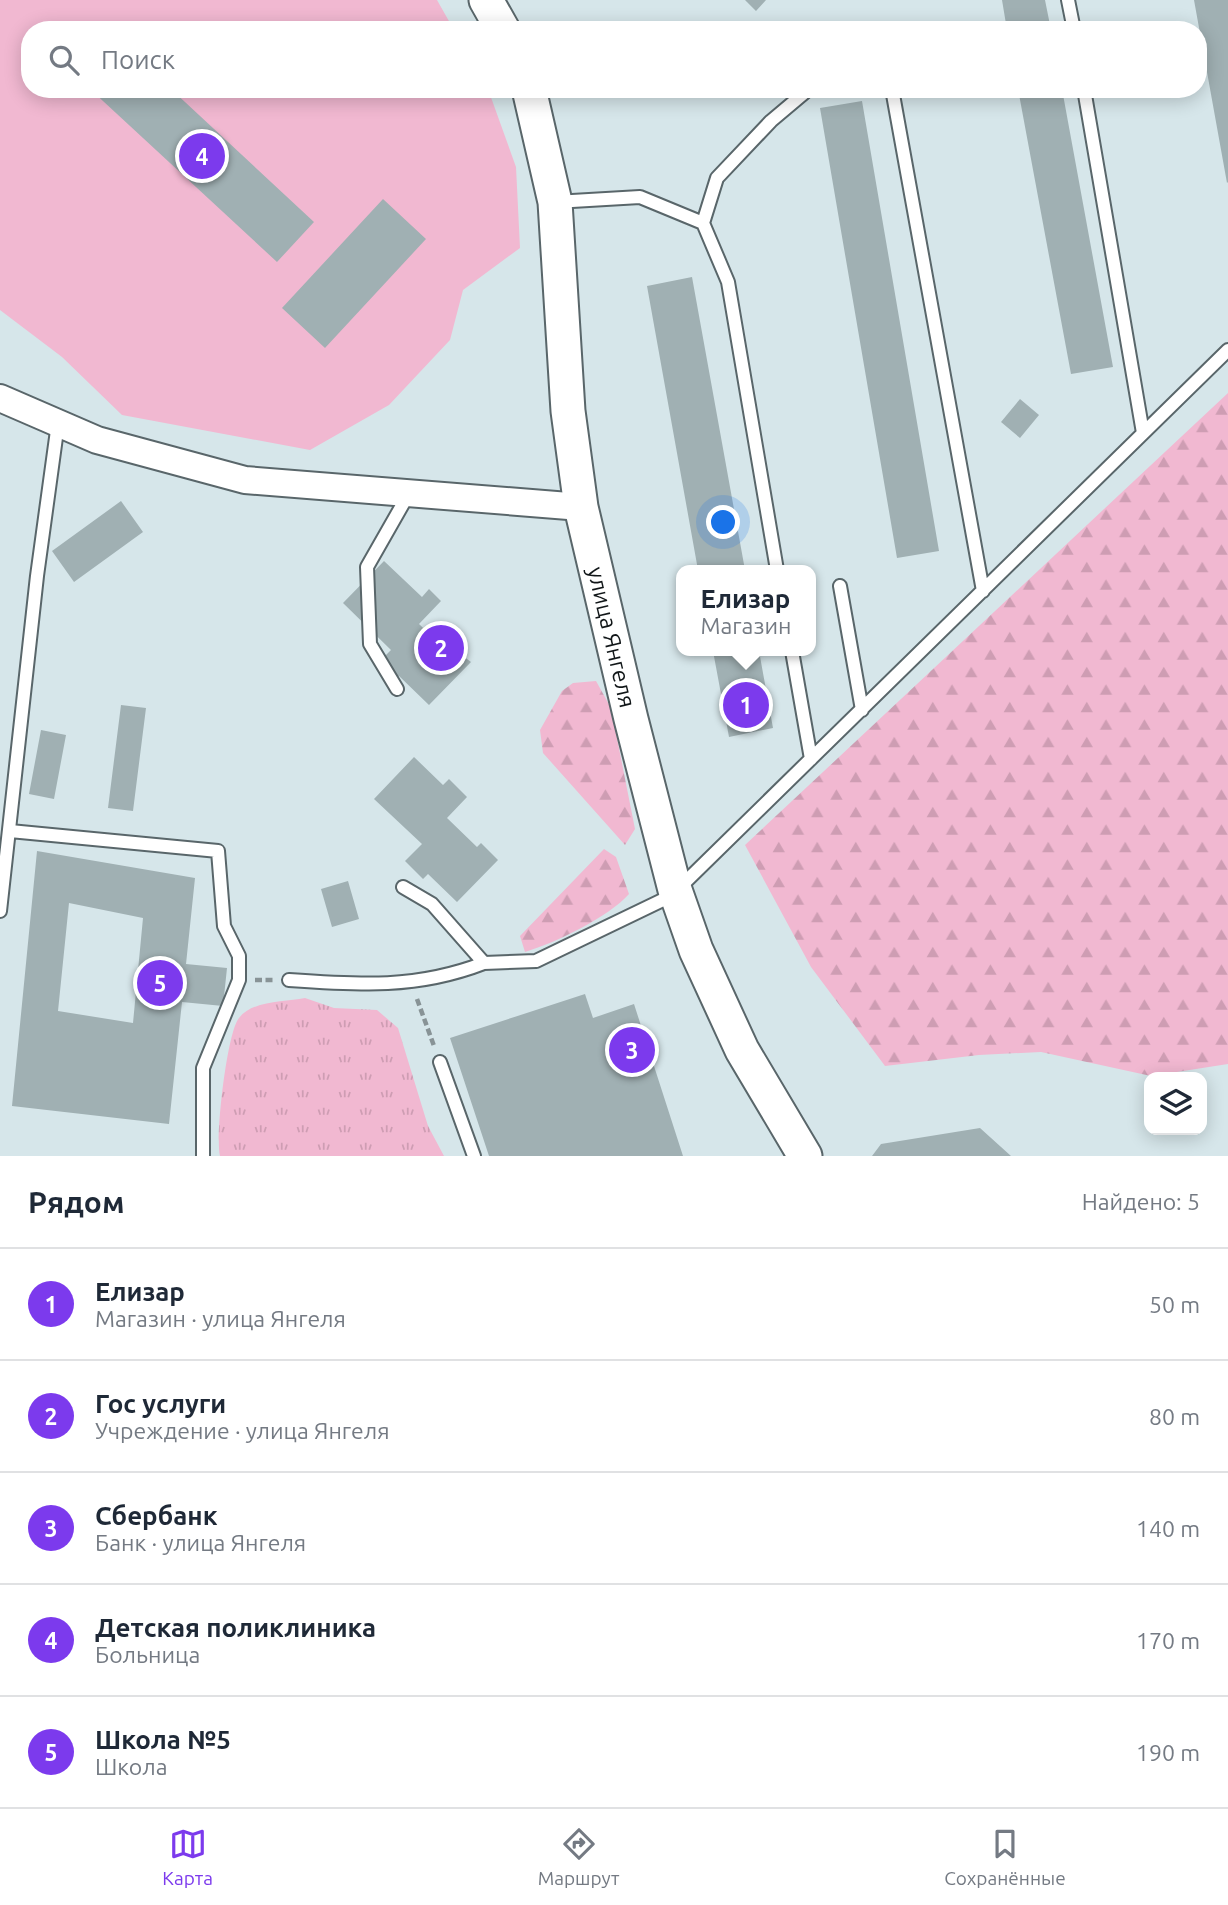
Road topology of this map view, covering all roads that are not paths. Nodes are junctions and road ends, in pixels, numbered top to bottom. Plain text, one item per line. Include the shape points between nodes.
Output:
1 (486, 0) edge
2 (1068, 0) edge
3 (498, 21) edge
4 (1072, 21) edge
5 (531, 98) edge
6 (798, 98) edge
7 (894, 98) edge
8 (1086, 98) edge
9 (555, 202) junction
10 (703, 223) junction
11 (1228, 349) edge
12 (0, 398) edge
13 (58, 423) junction
14 (1143, 433) junction
15 (408, 495) junction
16 (581, 507) junction
17 (776, 565) edge
18 (840, 586) dead end
19 (983, 591) junction
20 (793, 656) edge
21 (397, 689) dead end
22 (862, 710) junction
23 (811, 759) junction
24 (10, 831) junction
25 (403, 887) dead end
26 (675, 890) junction
27 (0, 911) edge
28 (484, 963) junction
29 (289, 980) road end
30 (440, 1062) road end
31 (203, 1156) edge
32 (474, 1156) edge
33 (805, 1156) edge

1 - 3 street
2 - 4 lane
5 - 9 street, улица Янгеля
6 - 10 lane via 717,178
7 - 19 lane
8 - 14 lane
9 - 10 lane via 640,197
9 - 16 street, улица Янгеля via 568,411
10 - 17 lane via 728,282
11 - 14 lane
12 - 13 street
13 - 15 street via 97,440 244,480
13 - 24 lane
14 - 19 lane
15 - 16 street
15 - 21 lane via 367,567 370,644
16 - 26 street, улица Янгеля
18 - 22 lane
19 - 22 lane
20 - 23 lane
22 - 23 lane
23 - 26 lane
24 - 27 lane
24 - 31 lane via 218,851 224,926 239,956 239,979 203,1068
25 - 28 lane via 432,904
26 - 28 lane via 671,896 536,961
26 - 33 street, улица Янгеля via 696,950 742,1050
28 - 29 lane via 447,977 386,984
30 - 32 lane

